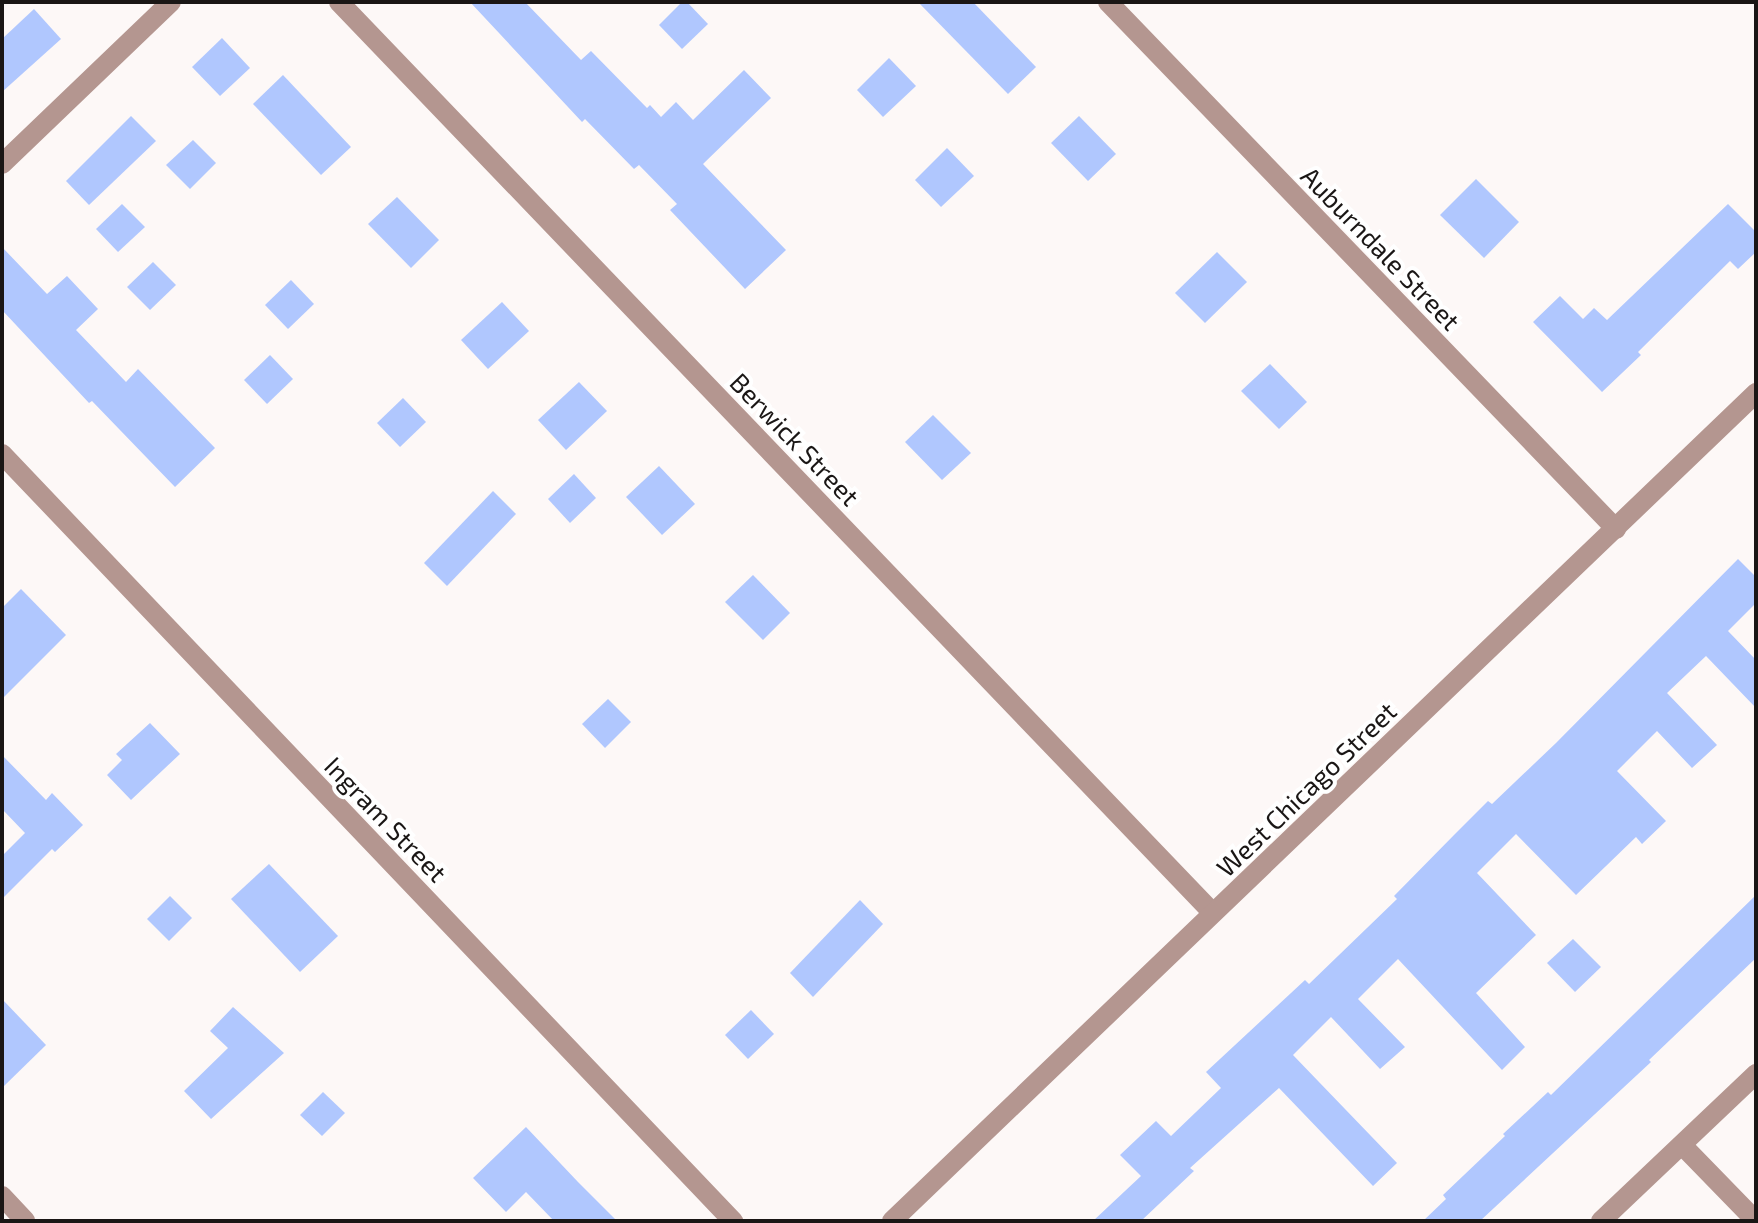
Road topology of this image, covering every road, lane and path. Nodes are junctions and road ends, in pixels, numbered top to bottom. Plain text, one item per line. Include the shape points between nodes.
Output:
1 (171, 2) edge
2 (339, 2) edge
3 (1108, 2) edge
4 (2, 164) edge
5 (1756, 393) edge
6 (2, 454) edge
7 (1616, 529) junction
8 (1213, 913) junction
9 (1756, 1074) edge
10 (1682, 1145) junction
11 (2, 1196) edge
12 (25, 1221) edge
13 (733, 1221) edge
14 (892, 1221) edge
15 (1601, 1221) edge
16 (1756, 1221) edge

1 - 4 street
2 - 8 street, Berwick Street
3 - 7 street, Auburndale Street
5 - 7 street, West Chicago Street
6 - 13 street, Ingram Street
7 - 8 street, West Chicago Street
8 - 14 street, West Chicago Street
9 - 10 street
10 - 15 street
10 - 16 street
11 - 12 street

